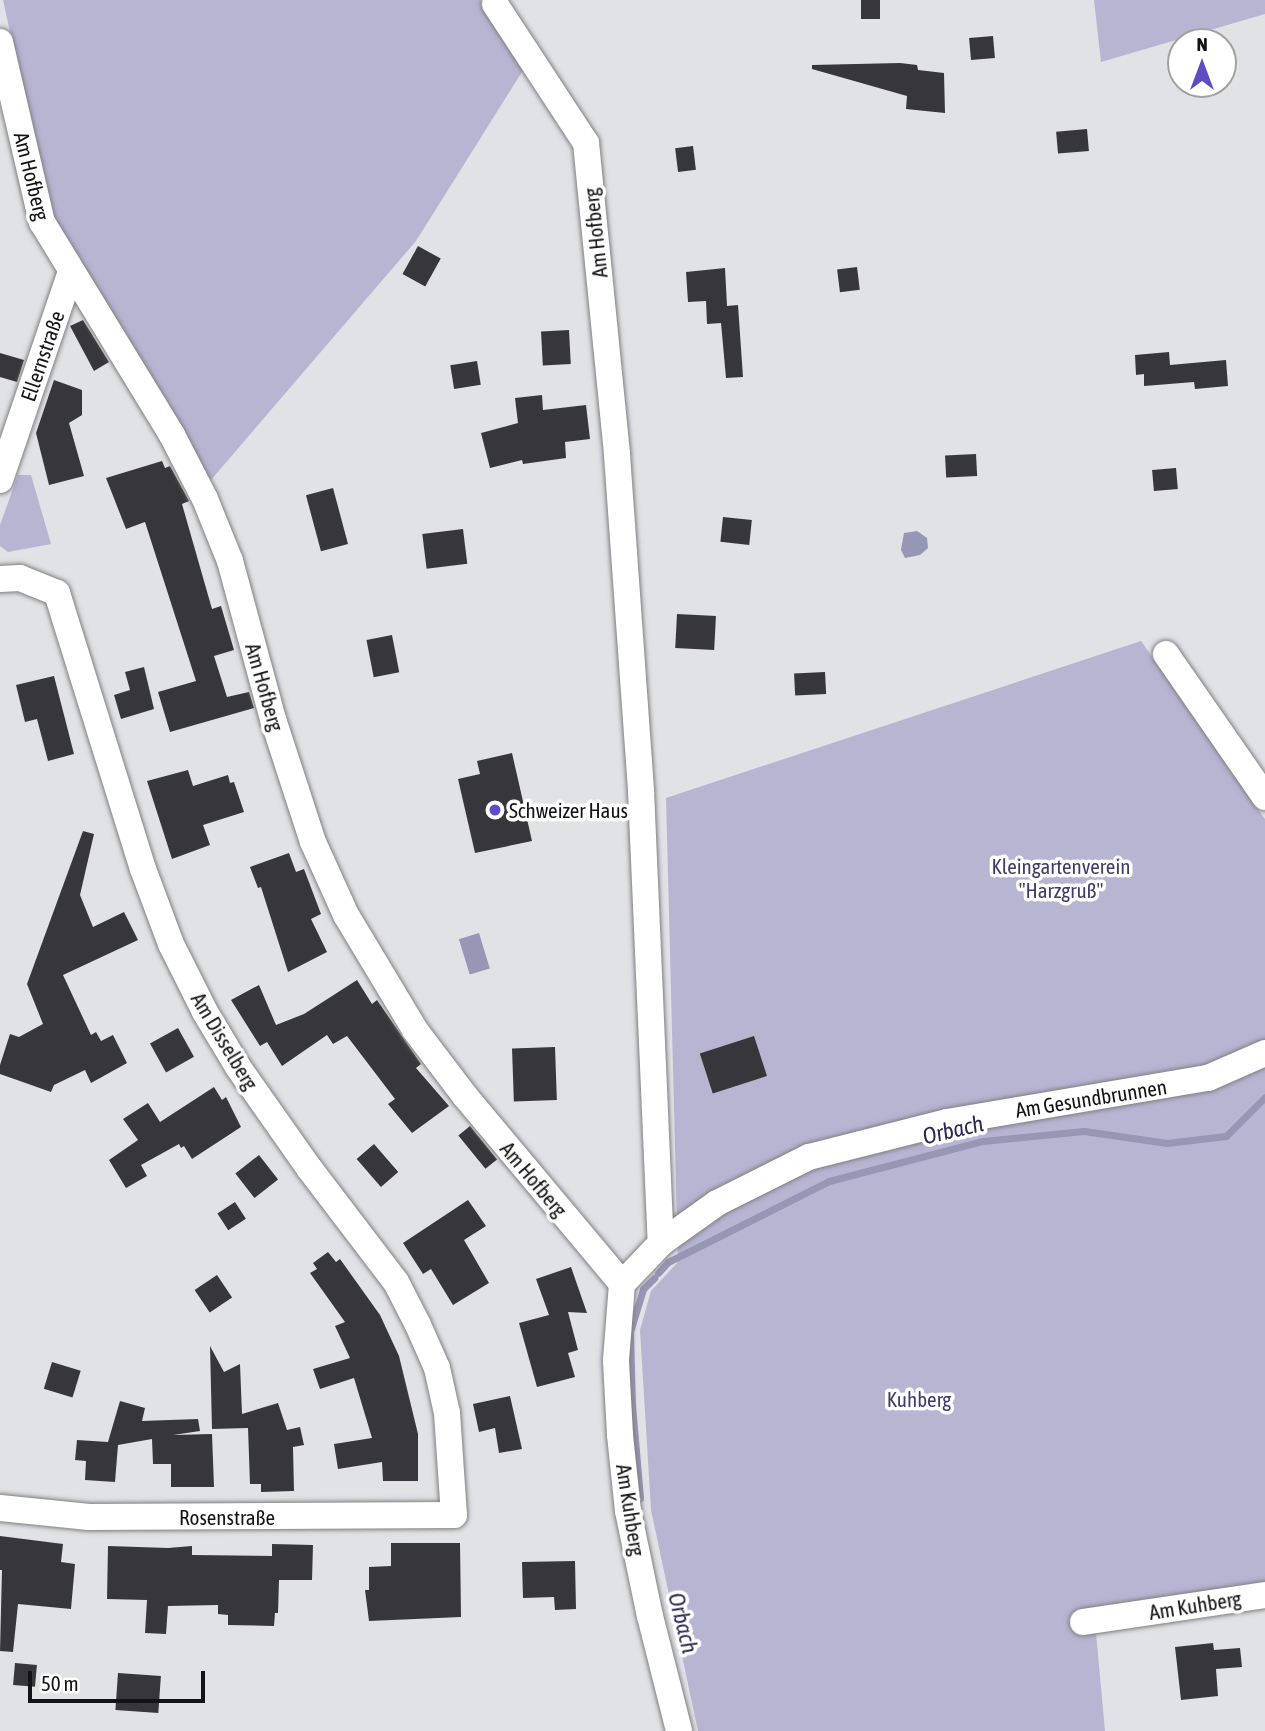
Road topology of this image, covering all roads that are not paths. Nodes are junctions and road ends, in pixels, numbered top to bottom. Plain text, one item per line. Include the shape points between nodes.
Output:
1 (495, 4) dead end
2 (0, 42) edge
3 (71, 272) junction
4 (0, 480) edge
5 (0, 579) edge
6 (1166, 654) dead end
7 (1265, 797) edge
8 (1265, 1054) edge
9 (661, 1243) junction
10 (622, 1284) junction
11 (0, 1507) edge
12 (454, 1515) joint
13 (1265, 1595) edge
14 (1083, 1622) dead end
15 (679, 1731) edge

1 - 9 street, Am Hofberg via 586,143 617,455 641,791
2 - 3 street, Am Hofberg via 42,222
3 - 4 street, Ellernstraße
3 - 10 street, Am Hofberg via 172,435 205,499 230,561 273,719 313,842 345,915 415,1030
5 - 12 street, Am Disselberg via 20,578 57,593 143,869 199,1001 246,1079 396,1282 418,1325 437,1368 447,1413
6 - 7 street
8 - 9 street, Am Gesundbrunnen via 1208,1078 947,1122 809,1157 717,1203
9 - 10 street, Am Gesundbrunnen
10 - 15 street, Am Kuhberg via 616,1361 628,1511
11 - 12 street, Rosenstraße via 89,1517
13 - 14 street, Am Kuhberg

